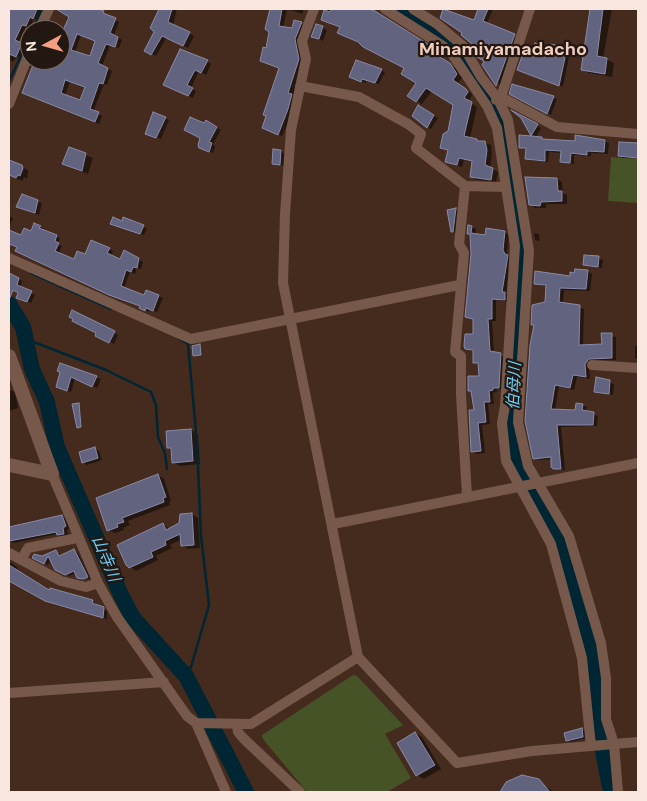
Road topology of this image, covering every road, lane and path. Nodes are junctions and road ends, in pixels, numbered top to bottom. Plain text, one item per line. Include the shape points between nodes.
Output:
1 (314, 9) edge
2 (385, 9) edge
3 (530, 9) edge
4 (415, 10) edge
5 (411, 24) junction
6 (22, 70) edge
7 (300, 86) junction
8 (499, 98) junction
9 (9, 104) edge
10 (487, 106) junction
11 (638, 134) edge
12 (465, 186) junction
13 (505, 187) junction
14 (9, 258) edge
15 (459, 284) junction
16 (290, 319) junction
17 (9, 356) edge
18 (508, 357) junction
19 (522, 357) junction
20 (592, 365) dead end
21 (638, 368) edge
22 (638, 463) edge
23 (9, 465) edge
24 (52, 474) junction
25 (530, 485) junction
26 (467, 496) junction
27 (333, 524) junction
28 (77, 538) junction
29 (9, 553) edge
30 (21, 560) junction
31 (98, 583) junction
32 (358, 657) junction
33 (164, 682) junction
34 (9, 693) edge
35 (199, 723) junction
36 (237, 726) junction
37 (638, 742) edge
38 (614, 744) junction
39 (591, 746) junction
40 (226, 792) edge
41 (300, 792) edge
42 (618, 792) edge

1 - 7 street via 302,41 306,59
2 - 5 street
3 - 8 street
4 - 5 street
4 - 8 street via 463,46 481,78
5 - 10 street via 452,54
6 - 9 street
7 - 12 street via 358,97 408,124 421,134 416,148
7 - 16 street via 291,130 285,214 283,284
8 - 10 street
8 - 11 street via 556,127
8 - 19 street via 508,120 529,251
10 - 13 street via 497,128
12 - 13 street
12 - 15 street via 459,244 464,253
13 - 18 street via 514,246
14 - 16 street via 191,339
15 - 16 street
15 - 26 street via 455,352 461,356 460,394
16 - 27 street
17 - 24 main road
18 - 19 street
18 - 25 street via 502,423 506,461 512,475
19 - 25 street via 518,422
20 - 21 street
22 - 25 street
23 - 24 main road
24 - 28 street
25 - 26 street
25 - 38 street via 569,536 601,643 606,678 606,719
25 - 39 street via 551,544 580,650
26 - 27 street
27 - 32 street
28 - 30 street via 28,548
28 - 31 street
29 - 30 street
30 - 31 street via 61,581 86,587
31 - 33 street via 117,617
32 - 36 street via 251,724
32 - 39 street via 458,763 532,751
33 - 34 street
33 - 35 street via 187,716
35 - 36 street
35 - 40 street
36 - 41 street via 242,737
37 - 38 street
38 - 39 street
38 - 42 street

